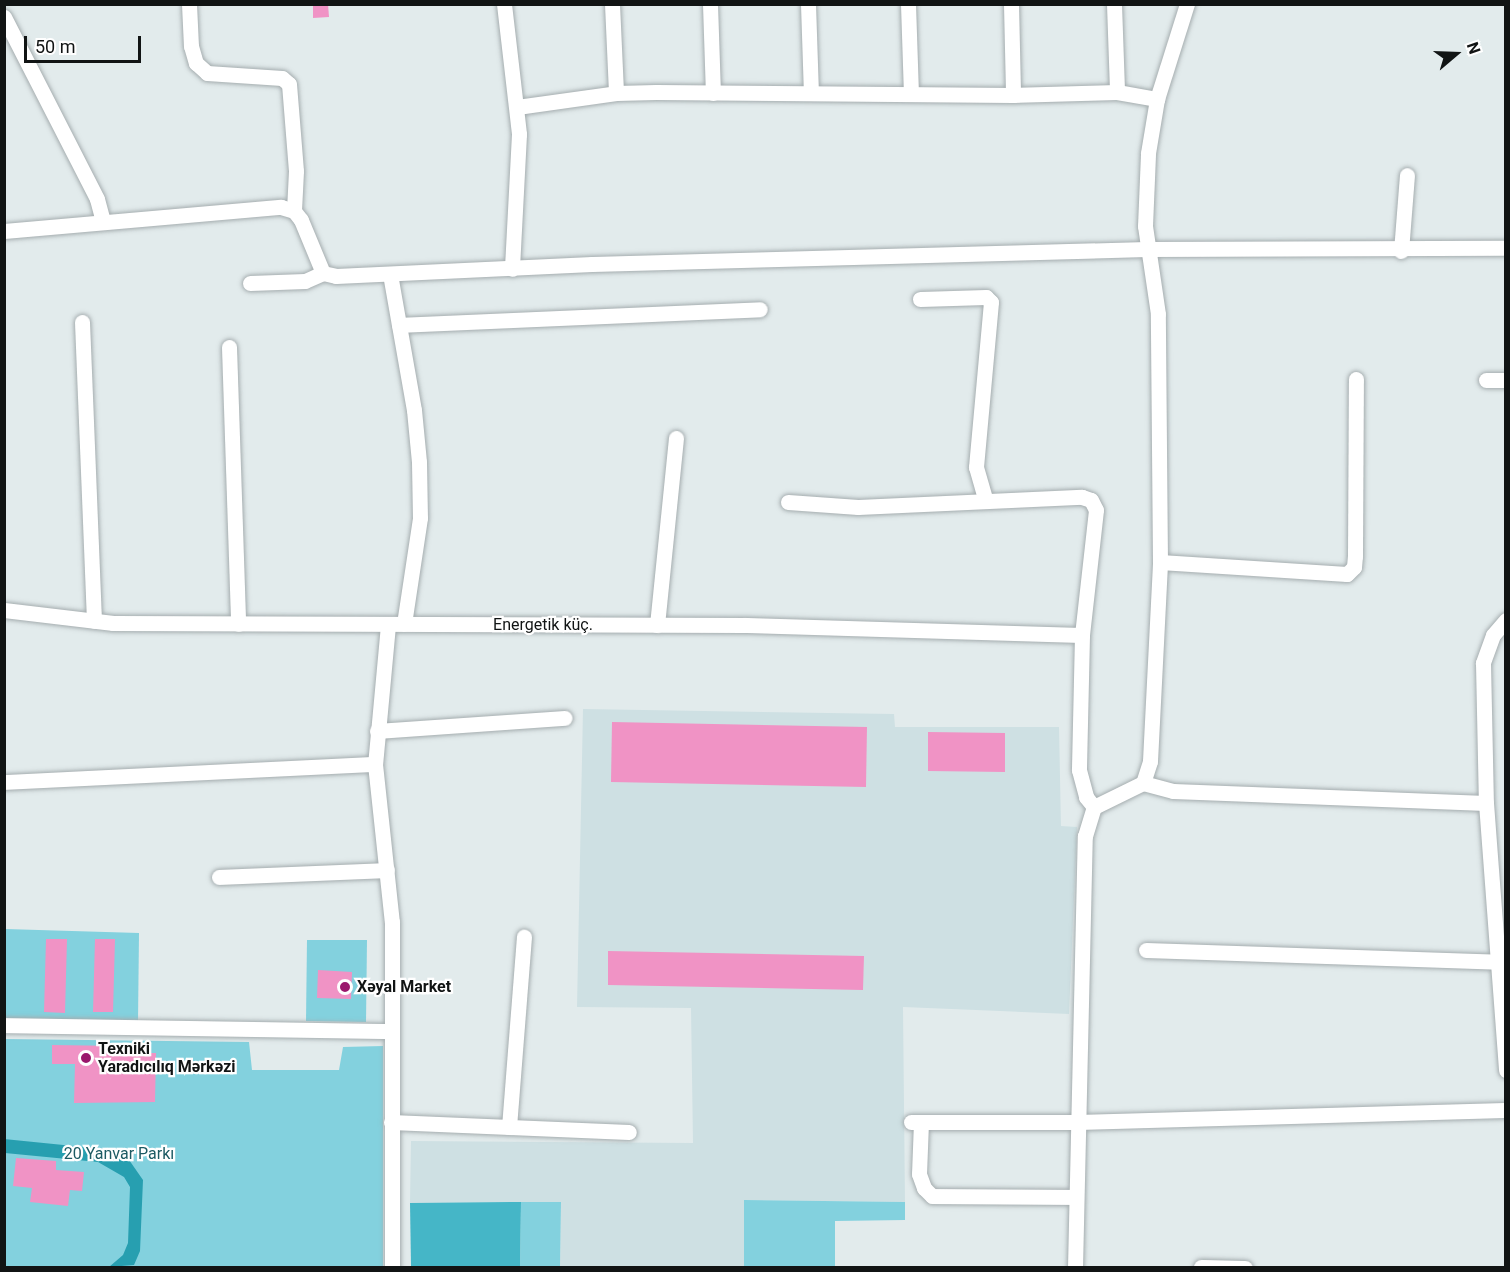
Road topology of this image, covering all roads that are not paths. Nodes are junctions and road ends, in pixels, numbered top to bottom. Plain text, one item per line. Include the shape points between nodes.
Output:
1 (189, 4) edge
2 (504, 4) edge
3 (612, 4) edge
4 (710, 4) edge
5 (807, 4) edge
6 (908, 4) edge
7 (1011, 4) edge
8 (1114, 4) edge
9 (1187, 4) edge
10 (4, 17) edge
11 (1117, 92) junction
12 (616, 93) junction
13 (713, 93) junction
14 (811, 93) junction
15 (911, 94) junction
16 (1013, 95) junction
17 (1157, 99) junction
18 (517, 107) junction
19 (1407, 175) dead end
20 (294, 211) junction
21 (103, 221) junction
22 (4, 231) edge
23 (1147, 249) junction
24 (1506, 249) edge
25 (1401, 251) junction
26 (512, 269) junction
27 (323, 273) junction
28 (390, 274) junction
29 (250, 283) dead end
30 (920, 299) dead end
31 (760, 309) dead end
32 (82, 322) dead end
33 (399, 325) junction
34 (229, 346) dead end
35 (1356, 379) dead end
36 (1486, 380) dead end
37 (1506, 380) edge
38 (676, 438) dead end
39 (986, 501) junction
40 (788, 502) dead end
41 (1160, 562) junction
42 (4, 609) edge
43 (1506, 620) edge
44 (94, 621) junction
45 (238, 624) junction
46 (404, 624) junction
47 (388, 625) junction
48 (657, 625) junction
49 (1082, 635) junction
50 (566, 718) dead end
51 (377, 731) junction
52 (375, 764) junction
53 (4, 782) edge
54 (1143, 783) junction
55 (1486, 803) junction
56 (1094, 807) junction
57 (387, 870) junction
58 (219, 878) dead end
59 (1501, 905) edge
60 (524, 937) dead end
61 (1146, 950) dead end
62 (1499, 962) junction
63 (4, 1024) edge
64 (391, 1031) junction
65 (1506, 1070) edge
66 (1506, 1110) edge
67 (391, 1122) junction
68 (1076, 1122) junction
69 (509, 1127) junction
70 (629, 1132) dead end
71 (1075, 1197) junction
72 (1201, 1267) edge
73 (392, 1268) edge
74 (1075, 1268) edge
75 (1245, 1268) edge

1 - 20 street via 191,46 196,63 207,73 282,78 289,84 296,171
2 - 18 street via 506,45
3 - 12 street
4 - 13 street
5 - 14 street
6 - 15 street
7 - 16 street
8 - 11 street
9 - 17 street
10 - 21 street via 97,199
11 - 16 street
11 - 17 street
12 - 13 street
12 - 18 street
13 - 14 street
14 - 15 street
15 - 16 street
17 - 23 street via 1148,153
18 - 26 street via 519,168
19 - 25 street
20 - 21 street via 281,207
20 - 27 street
21 - 22 street
23 - 25 street
23 - 26 street
23 - 41 street via 1158,314
24 - 25 street
26 - 28 street
27 - 28 street
27 - 29 street via 306,281
28 - 33 street
30 - 39 street via 986,297 991,302 976,467
31 - 33 street
32 - 44 street
33 - 46 street via 419,462 420,518
34 - 45 street
35 - 41 street via 1355,556 1354,567 1347,574
36 - 37 street
38 - 48 street
39 - 40 street via 858,507
39 - 49 street via 1082,497 1091,500 1096,510
41 - 54 street via 1150,761
42 - 44 street, Energetik küç.
43 - 55 street via 1493,635 1483,663
44 - 45 street, Energetik küç.
45 - 47 street, Energetik küç.
46 - 47 street, Energetik küç.
46 - 48 street, Energetik küç.
47 - 51 street
48 - 49 street, Energetik küç.
49 - 56 street via 1079,770 1086,797
50 - 51 street
51 - 52 street
52 - 53 street
52 - 57 street
54 - 55 street via 1173,792
54 - 56 street
55 - 59 street
56 - 68 street via 1085,836
57 - 58 street
57 - 64 street via 393,922
59 - 62 street
60 - 69 street
61 - 62 street
62 - 65 street
63 - 64 street
64 - 67 street
66 - 68 street
67 - 69 street
67 - 73 street
68 - 71 street
68 - 71 street via 916,1122 919,1174 932,1196
69 - 70 street
71 - 74 street
72 - 75 street

